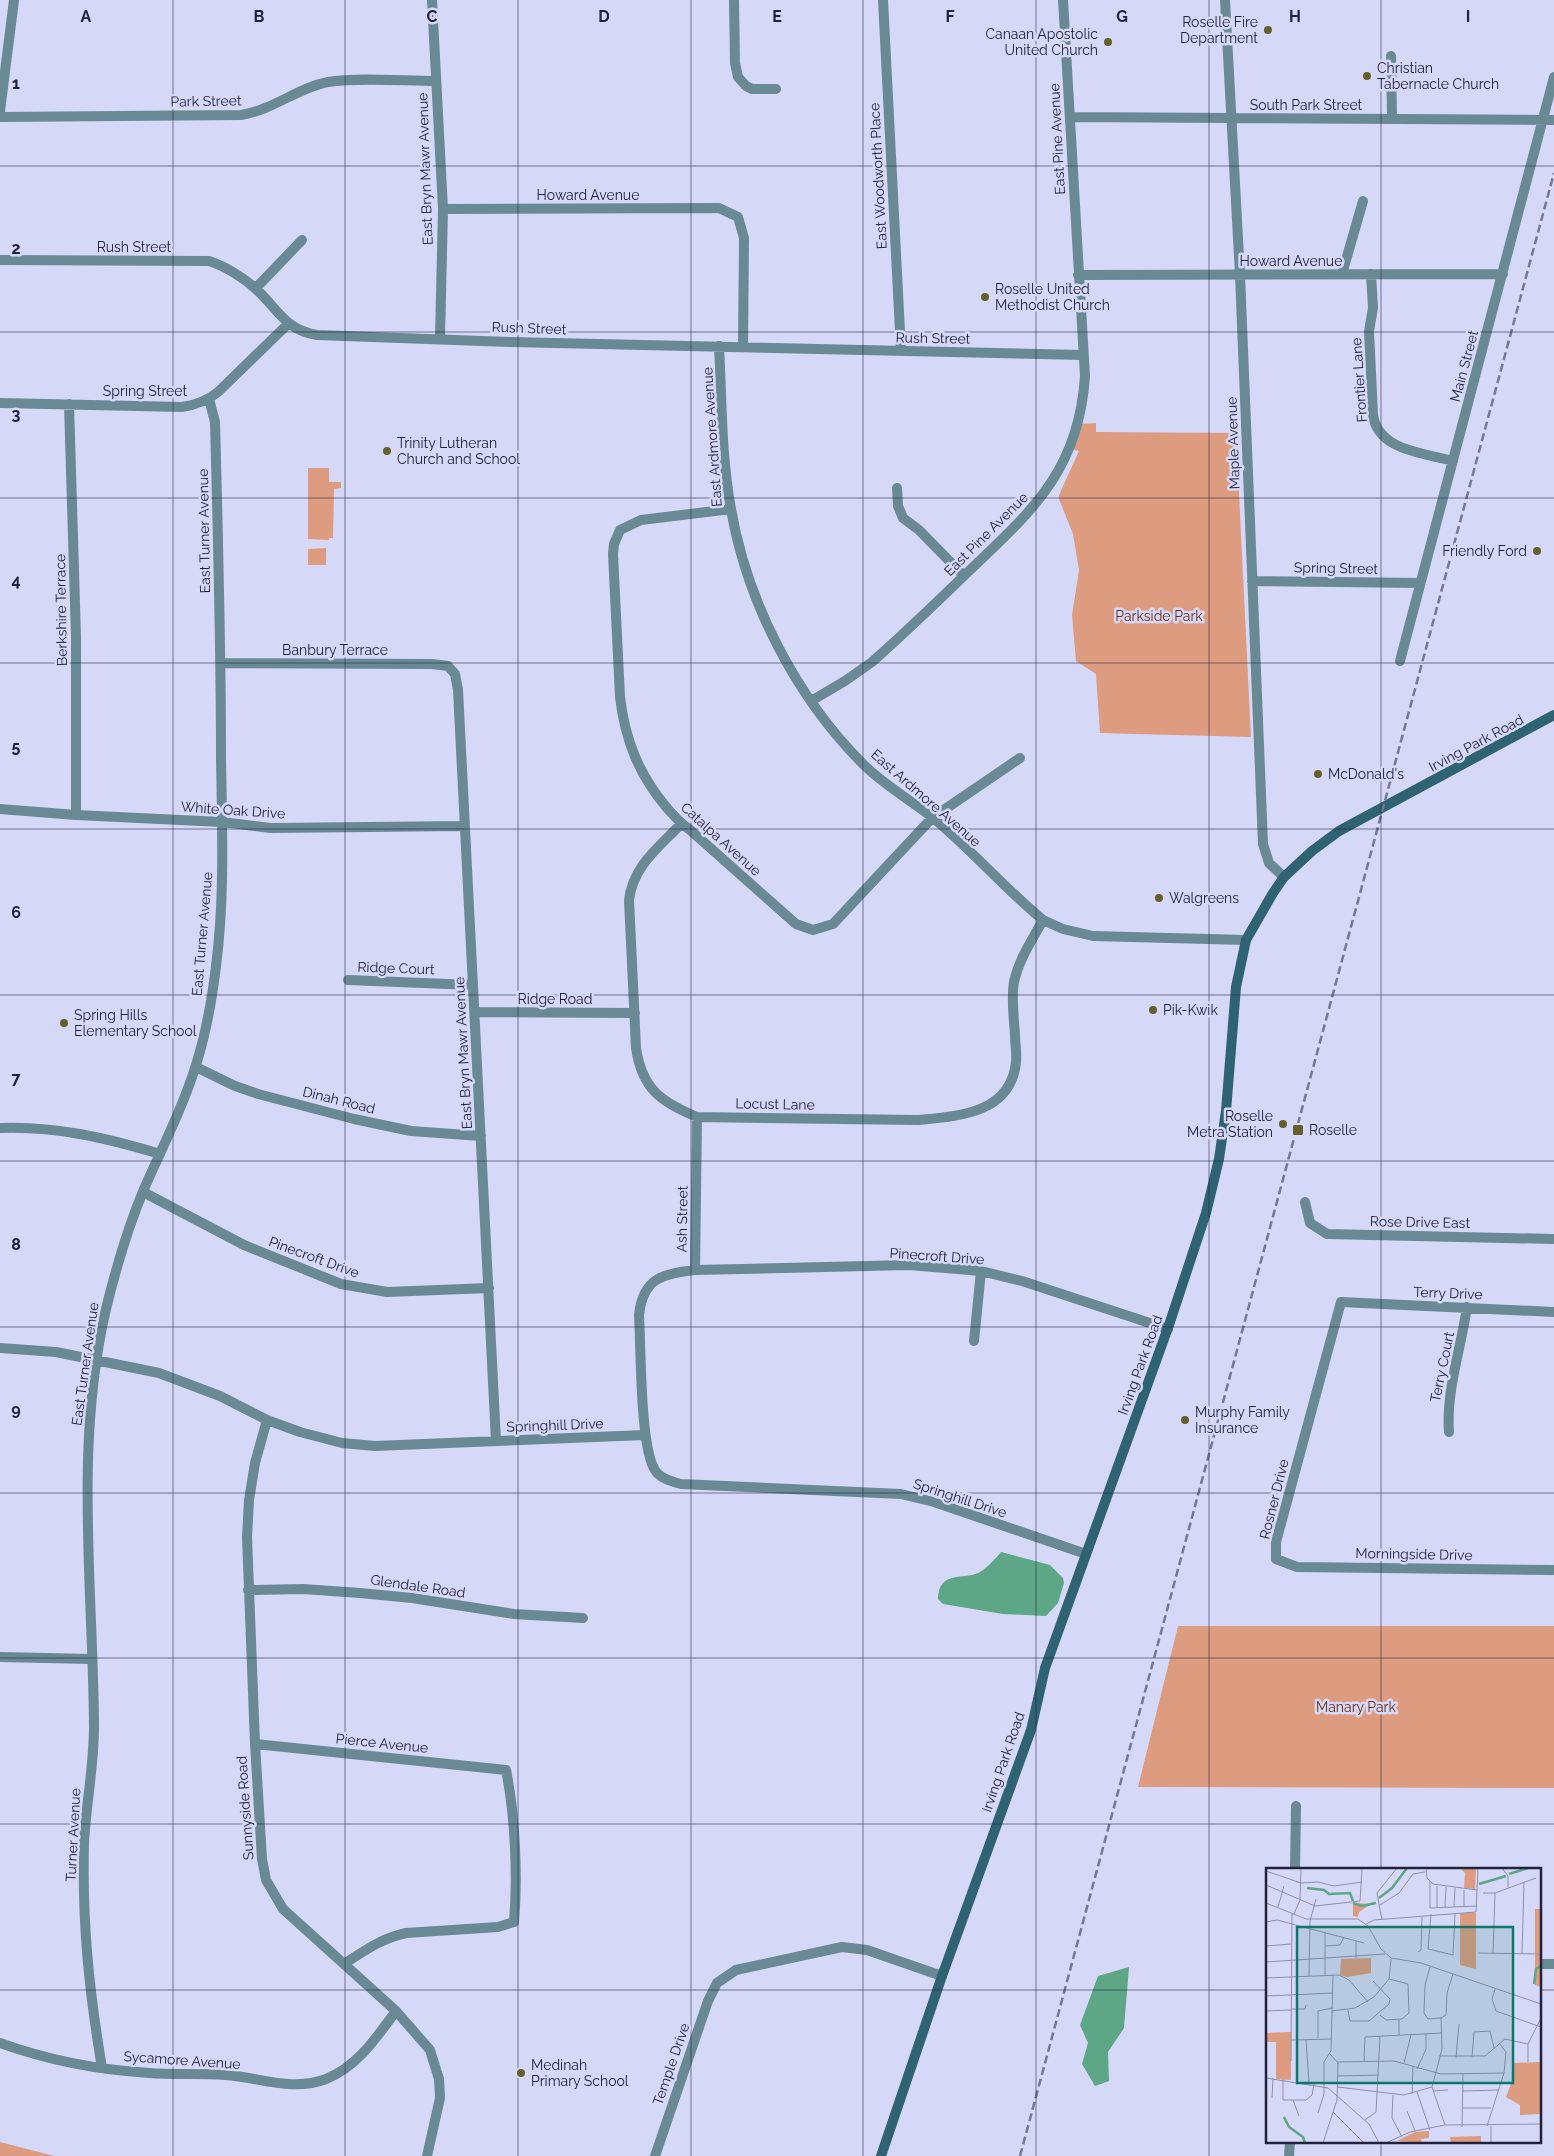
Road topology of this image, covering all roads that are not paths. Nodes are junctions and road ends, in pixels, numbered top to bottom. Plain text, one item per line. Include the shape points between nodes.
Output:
1 (14, 0) edge
2 (432, 0) edge
3 (734, 0) edge
4 (883, 0) edge
5 (1064, 0) edge
6 (1225, 0) edge
7 (1390, 56) dead end
8 (1554, 77) edge
9 (436, 81) junction
10 (776, 88) dead end
11 (0, 111) edge
12 (0, 117) edge
13 (1070, 118) junction
14 (1232, 119) junction
15 (1392, 119) junction
16 (1542, 119) junction
17 (1554, 120) edge
18 (1364, 201) dead end
19 (443, 209) junction
20 (302, 240) dead end
21 (0, 260) edge
22 (1342, 274) junction
23 (1371, 274) junction
24 (1503, 274) junction
25 (1078, 275) junction
26 (1240, 275) junction
27 (256, 288) junction
28 (288, 324) junction
29 (440, 338) junction
30 (719, 346) junction
31 (743, 347) junction
32 (901, 351) junction
33 (1082, 356) junction
34 (209, 399) junction
35 (0, 403) edge
36 (69, 404) junction
37 (1453, 461) junction
38 (897, 488) dead end
39 (731, 509) junction
40 (964, 576) junction
41 (1252, 580) junction
42 (1420, 583) junction
43 (1400, 661) dead end
44 (221, 663) junction
45 (448, 666) joint
46 (812, 700) junction
47 (1554, 715) edge
48 (1020, 758) dead end
49 (0, 810) edge
50 (76, 815) junction
51 (932, 818) junction
52 (222, 822) junction
53 (681, 824) junction
54 (464, 826) junction
55 (1284, 876) junction
56 (1043, 920) junction
57 (1246, 940) junction
58 (348, 980) dead end
59 (473, 985) junction
60 (475, 1012) junction
61 (635, 1013) junction
62 (196, 1067) junction
63 (697, 1117) junction
64 (0, 1128) edge
65 (482, 1136) junction
66 (160, 1154) junction
67 (143, 1192) junction
68 (1305, 1202) dead end
69 (1554, 1239) edge
70 (695, 1270) junction
71 (981, 1270) junction
72 (489, 1288) junction
73 (1341, 1302) joint
74 (1467, 1307) junction
75 (1554, 1312) edge
76 (1168, 1329) junction
77 (974, 1340) dead end
78 (0, 1348) edge
79 (97, 1360) junction
80 (267, 1420) junction
81 (1449, 1432) dead end
82 (646, 1435) junction
83 (496, 1441) junction
84 (1086, 1554) junction
85 (1276, 1559) joint
86 (1554, 1570) edge
87 (248, 1590) junction
88 (89, 1603) joint
89 (583, 1618) dead end
90 (0, 1657) edge
91 (92, 1659) junction
92 (254, 1744) junction
93 (1296, 1806) dead end
94 (1294, 1868) edge
95 (344, 1964) junction
96 (942, 1976) junction
97 (396, 2011) junction
98 (0, 2044) edge
99 (102, 2068) junction
100 (427, 2156) edge
101 (654, 2156) edge
102 (881, 2156) edge

1 - 11 street
2 - 9 street, East Bryn Mawr Avenue
3 - 10 street via 738,77 752,89
4 - 32 street, East Woodworth Place
5 - 13 street, East Pine Avenue
6 - 14 street, Maple Avenue
7 - 15 street
8 - 16 street, Main Street
9 - 12 street, Park Street via 327,82 262,110 241,115
9 - 19 street, East Bryn Mawr Avenue
13 - 14 street, South Park Street
13 - 25 street, East Pine Avenue
14 - 15 street, South Park Street
14 - 26 street, Maple Avenue
15 - 16 street, South Park Street
16 - 17 street
16 - 24 street, Main Street
18 - 22 street
19 - 29 street, East Bryn Mawr Avenue
19 - 31 street, Howard Avenue via 719,208 738,217 744,238
20 - 27 street
21 - 27 street, Rush Street via 209,261
22 - 23 street, Howard Avenue
22 - 26 street, Howard Avenue
23 - 24 street, Howard Avenue
23 - 37 street, Frontier Lane via 1373,308 1369,331 1376,427 1391,444
24 - 37 street, Main Street
25 - 26 street, Howard Avenue
25 - 33 street, East Pine Avenue
26 - 41 street, Maple Avenue
27 - 28 street, Rush Street
28 - 29 street, Rush Street via 304,333 317,335
28 - 34 street, Spring Street
29 - 30 street, Rush Street
30 - 31 street, Rush Street
30 - 39 street, East Ardmore Avenue
31 - 32 street, Rush Street
32 - 33 street, Rush Street
33 - 40 street, East Pine Avenue via 1085,376 1080,419 1061,468 1025,517
34 - 36 street, Spring Street via 182,406
34 - 44 street, East Turner Avenue via 215,422
35 - 36 street, Spring Street
36 - 50 street, Berkshire Terrace via 76,637
37 - 42 street, Main Street
38 - 40 street via 898,506 903,518
39 - 46 street, East Ardmore Avenue via 762,612 781,652
39 - 53 street, Catalpa Avenue via 641,520 620,530 614,544 623,719 639,768 652,790
40 - 46 street, East Pine Avenue via 872,662
41 - 42 street, Spring Street
41 - 55 street, Maple Avenue via 1263,844 1269,863
42 - 43 street, Main Street
44 - 45 street, Banbury Terrace
44 - 52 street, East Turner Avenue
45 - 54 street, East Bryn Mawr Avenue via 455,674 458,690
46 - 51 street, East Ardmore Avenue via 862,763
47 - 55 main road, Irving Park Road via 1339,831
48 - 51 street, Catalpa Avenue
49 - 50 street, White Oak Drive
50 - 52 street, White Oak Drive
51 - 53 street, Catalpa Avenue via 833,924 813,930 787,917
51 - 56 street, East Ardmore Avenue
52 - 54 street, White Oak Drive via 271,828
52 - 62 street, East Turner Avenue via 216,964
53 - 61 street, Locust Lane via 636,873 631,886
54 - 59 street, East Bryn Mawr Avenue
55 - 57 main road, Irving Park Road
56 - 57 street, East Ardmore Avenue via 1093,936
56 - 63 street, Locust Lane via 1023,955 1014,982 1016,1062 1012,1080 1004,1095 988,1106 949,1117 919,1120
57 - 76 main road, Irving Park Road via 1236,987 1219,1159 1208,1206
58 - 59 street, Ridge Court
59 - 60 street, East Bryn Mawr Avenue
60 - 61 street, Ridge Road
60 - 65 street, East Bryn Mawr Avenue
61 - 63 street, Locust Lane via 638,1060 653,1092 673,1107
62 - 65 street, Dinah Road via 258,1094 354,1120 411,1130
62 - 66 street, East Turner Avenue
63 - 70 street, Ash Street
64 - 66 street via 44,1128 88,1134
65 - 72 street, East Bryn Mawr Avenue
66 - 67 street, East Turner Avenue
67 - 72 street, Pinecroft Drive via 244,1245 340,1284 387,1292
67 - 79 street, East Turner Avenue via 114,1279
68 - 69 street, Rose Drive East via 1310,1223 1327,1234
70 - 71 street, Pinecroft Drive via 909,1265
70 - 82 street, Ash Street via 668,1273 653,1280 641,1302
71 - 76 street, Pinecroft Drive
71 - 77 street
72 - 83 street, East Bryn Mawr Avenue
73 - 74 street, Terry Drive
73 - 85 street, Rosner Drive via 1276,1542
74 - 75 street, Terry Drive
74 - 81 street, Terry Court via 1463,1340 1448,1402
76 - 84 main road, Irving Park Road
78 - 79 street, Springhill Drive via 45,1350
79 - 80 street, Springhill Drive via 190,1383
79 - 88 street, East Turner Avenue via 87,1483
80 - 83 street, Springhill Drive via 342,1443
80 - 87 street, Sunnyside Road via 249,1500
82 - 83 street, Springhill Drive
82 - 84 street, Springhill Drive via 648,1457 655,1472 673,1482 901,1494 934,1502
84 - 96 main road, Irving Park Road via 1045,1668 1031,1730
85 - 86 street, Morningside Drive via 1297,1567
87 - 89 street, Glendale Road via 360,1593 514,1614
87 - 92 street, Sunnyside Road
88 - 91 street, Turner Avenue
90 - 91 street
91 - 99 street, Turner Avenue via 94,1733 83,1904 87,1974
92 - 95 street, Sunnyside Road via 266,1880 283,1909
92 - 95 street, Pierce Avenue via 506,1770 511,1794 516,1899 514,1922 498,1927 396,1935
93 - 94 street
95 - 97 street, Sunnyside Road
96 - 101 street, Temple Drive via 867,1950 842,1947 736,1970 717,1983 708,2001
96 - 102 main road, Irving Park Road
97 - 99 street, Sycamore Avenue via 362,2056 332,2076 308,2084 285,2085 225,2075
97 - 100 street, Sunnyside Road via 430,2050 439,2079 438,2113
98 - 99 street, Sycamore Avenue

